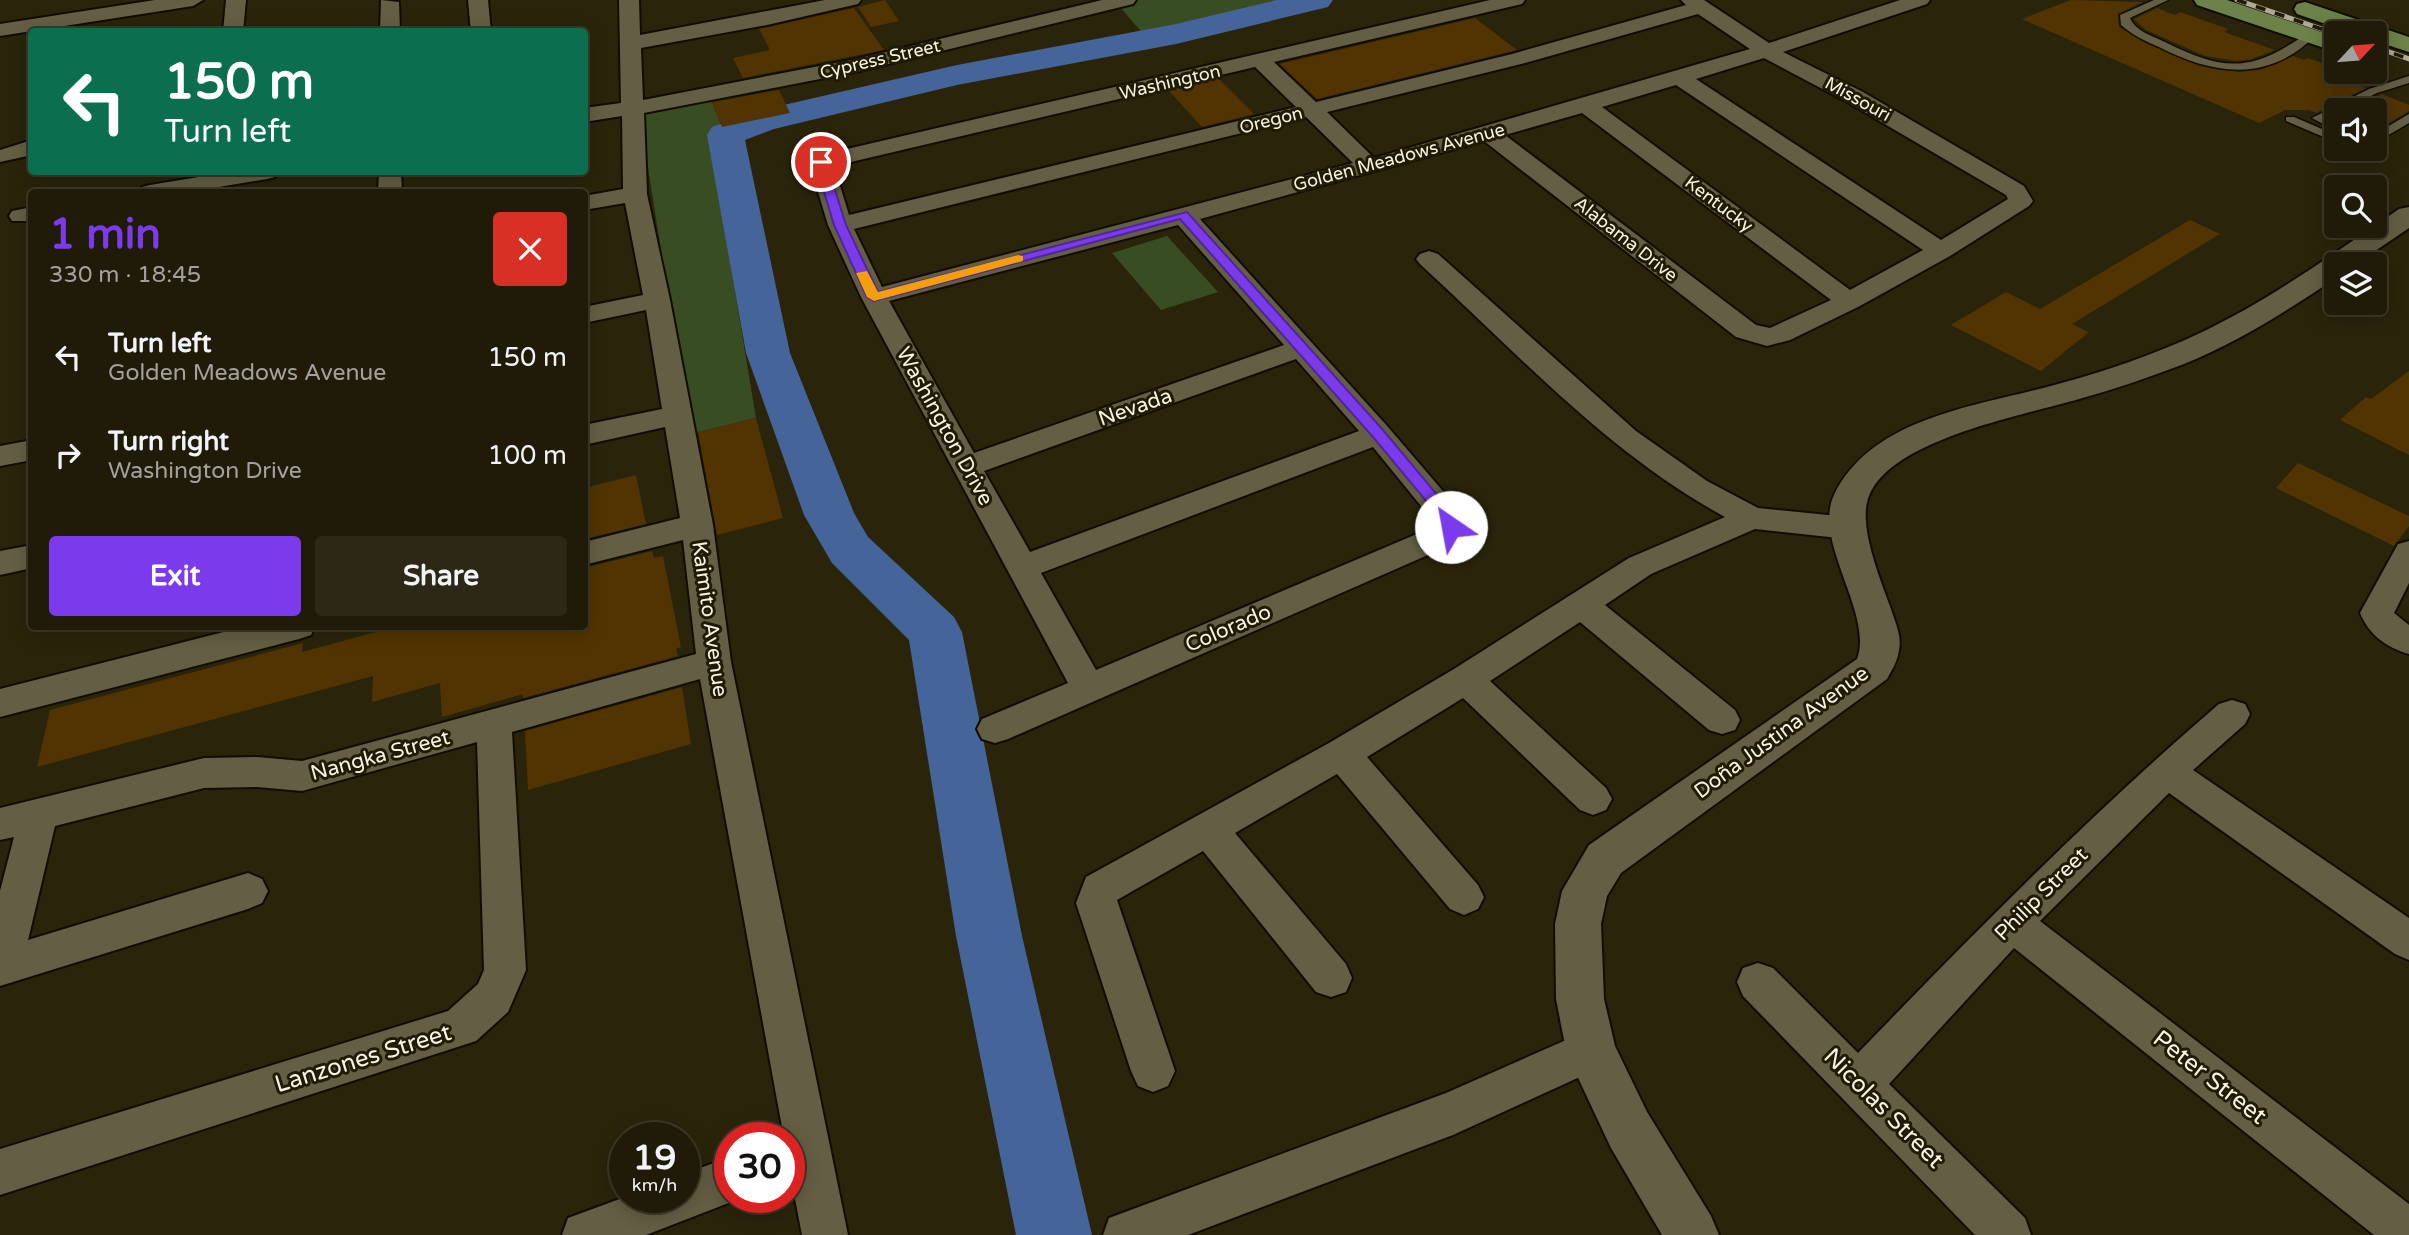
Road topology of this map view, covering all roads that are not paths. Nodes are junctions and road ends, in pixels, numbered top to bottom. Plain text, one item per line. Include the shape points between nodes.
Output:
1 (193, 0) edge
2 (236, 0) edge
3 (478, 0) edge
4 (629, 0) edge
5 (851, 0) edge
6 (1126, 0) edge
7 (1515, 0) edge
8 (1920, 0) edge
9 (2163, 0) edge
10 (2205, 0) edge
11 (2280, 0) edge
12 (389, 2) dead end
13 (1696, 4) edge
14 (83, 24) edge
15 (233, 28) edge
16 (390, 28) edge
17 (481, 28) edge
18 (0, 30) edge
19 (2310, 36) junction
20 (2324, 41) edge
21 (632, 43) junction
22 (2409, 45) edge
23 (1768, 52) junction
24 (1261, 61) junction
25 (2387, 63) edge
26 (2409, 70) edge
27 (1680, 78) junction
28 (2409, 79) edge
29 (2359, 98) edge
30 (1588, 107) junction
31 (632, 109) junction
32 (1312, 110) junction
33 (588, 114) edge
34 (2409, 118) edge
35 (2290, 119) dead end
36 (2387, 132) edge
37 (2324, 133) edge
38 (1489, 134) junction
39 (28, 148) edge
40 (4, 156) dead end
41 (825, 160) joint
42 (1369, 166) junction
43 (249, 175) edge
44 (168, 189) edge
45 (635, 194) junction
46 (588, 202) edge
47 (1183, 215) junction
48 (2409, 215) edge
49 (840, 225) junction
50 (1941, 251) junction
51 (2355, 252) edge
52 (1429, 258) dead end
53 (2324, 272) edge
54 (874, 297) junction
55 (657, 300) junction
56 (1849, 301) junction
57 (588, 314) edge
58 (1302, 348) junction
59 (678, 415) junction
60 (588, 434) edge
61 (1378, 434) junction
62 (28, 451) edge
63 (0, 456) edge
64 (967, 466) junction
65 (1752, 518) junction
66 (697, 526) junction
67 (1848, 528) junction
68 (2409, 552) edge
69 (588, 553) edge
70 (28, 557) edge
71 (0, 562) edge
72 (1023, 567) junction
73 (1582, 605) junction
74 (283, 630) edge
75 (2409, 641) edge
76 (714, 662) junction
77 (1466, 679) junction
78 (1088, 688) junction
79 (0, 703) edge
80 (2232, 714) dead end
81 (1722, 720) dead end
82 (494, 724) junction
83 (995, 729) dead end
84 (1342, 754) junction
85 (2165, 770) junction
86 (1593, 799) dead end
87 (39, 814) junction
88 (0, 824) edge
89 (1209, 830) junction
90 (248, 891) dead end
91 (1464, 897) dead end
92 (2011, 922) junction
93 (2409, 941) edge
94 (0, 966) edge
95 (1331, 978) dead end
96 (1758, 982) dead end
97 (1591, 1050) junction
98 (1153, 1071) dead end
99 (1860, 1083) junction
100 (794, 1122) edge
101 (0, 1172) edge
102 (805, 1172) edge
103 (714, 1186) edge
104 (2409, 1233) edge
105 (585, 1235) edge
106 (825, 1235) edge
107 (1126, 1235) edge
108 (1692, 1235) edge
109 (2008, 1235) edge

1 - 14 street
2 - 15 street
3 - 17 street
4 - 21 street, Kaimito Avenue
5 - 21 street
6 - 31 street, Cypress Street via 791,80
7 - 24 street, Washington
8 - 23 street, Golden Meadows Avenue
9 - 19 lane via 2124,17 2125,23 2217,67 2246,69 2284,54
10 - 19 main road
11 - 22 main road
12 - 16 street
13 - 23 street, Missouri
13 - 32 street, Oregon via 1518,59
14 - 18 street
19 - 20 main road
21 - 31 street, Kaimito Avenue
23 - 27 street, Golden Meadows Avenue
23 - 50 street, Missouri via 2016,191 2021,201
24 - 32 street
24 - 41 street, Washington
25 - 26 main road
27 - 30 street, Golden Meadows Avenue
27 - 50 street
28 - 29 lane
30 - 38 street, Golden Meadows Avenue
30 - 56 street, Kentucky
31 - 33 street, Cypress Street
31 - 45 street, Kaimito Avenue
32 - 42 street
32 - 49 street, Oregon
34 - 36 lane
35 - 37 lane
38 - 42 street, Golden Meadows Avenue
38 - 56 street, Alabama Drive via 1746,331 1767,338
39 - 40 street
41 - 49 street, Washington Drive via 820,164
42 - 47 street, Golden Meadows Avenue
43 - 44 street
45 - 46 street
45 - 55 street, Kaimito Avenue
47 - 54 street, Golden Meadows Avenue
47 - 58 street
48 - 51 street, Doña Justina Avenue
49 - 54 street, Washington Drive
50 - 56 street
52 - 65 street via 1626,438 1696,488
53 - 67 street, Doña Justina Avenue via 2236,327 2187,351 1906,442 1867,471 1850,497
54 - 64 street, Washington Drive
55 - 57 street
55 - 59 street, Kaimito Avenue
58 - 61 street
58 - 64 street, Nevada
59 - 60 street
59 - 66 street, Kaimito Avenue
61 - 72 street
61 - 78 street, Colorado via 1449,519 1451,527 1443,536
62 - 63 street
64 - 72 street, Washington Drive
65 - 67 street
65 - 73 street via 1640,566
66 - 69 street
66 - 76 street, Kaimito Avenue
67 - 97 street, Doña Justina Avenue via 1879,632 1880,649 1873,668 1605,859 1585,891 1577,924 1580,999
68 - 75 street via 2377,612 2379,621
70 - 71 street
72 - 78 street, Washington Drive
73 - 77 street
73 - 81 street
74 - 79 street
76 - 82 street, Nangka Street
76 - 100 street, Kaimito Avenue
77 - 84 street
77 - 86 street
78 - 83 street, Colorado
80 - 85 street, Philip Street
82 - 87 street, Nangka Street via 302,776 204,773
82 - 101 street, Lanzones Street via 505,970 494,998 461,1027
84 - 89 street
84 - 91 street
85 - 92 street, Philip Street
85 - 93 street
87 - 88 street, Nangka Street
87 - 94 street
89 - 95 street
89 - 98 street via 1096,895
90 - 94 street
92 - 99 street, Philip Street
92 - 104 street, Peter Street
96 - 99 street, Nicolas Street
97 - 107 street via 1453,1112
97 - 108 street, Doña Justina Avenue via 1629,1130
99 - 109 street, Nicolas Street
102 - 106 street, Kaimito Avenue
103 - 105 street

